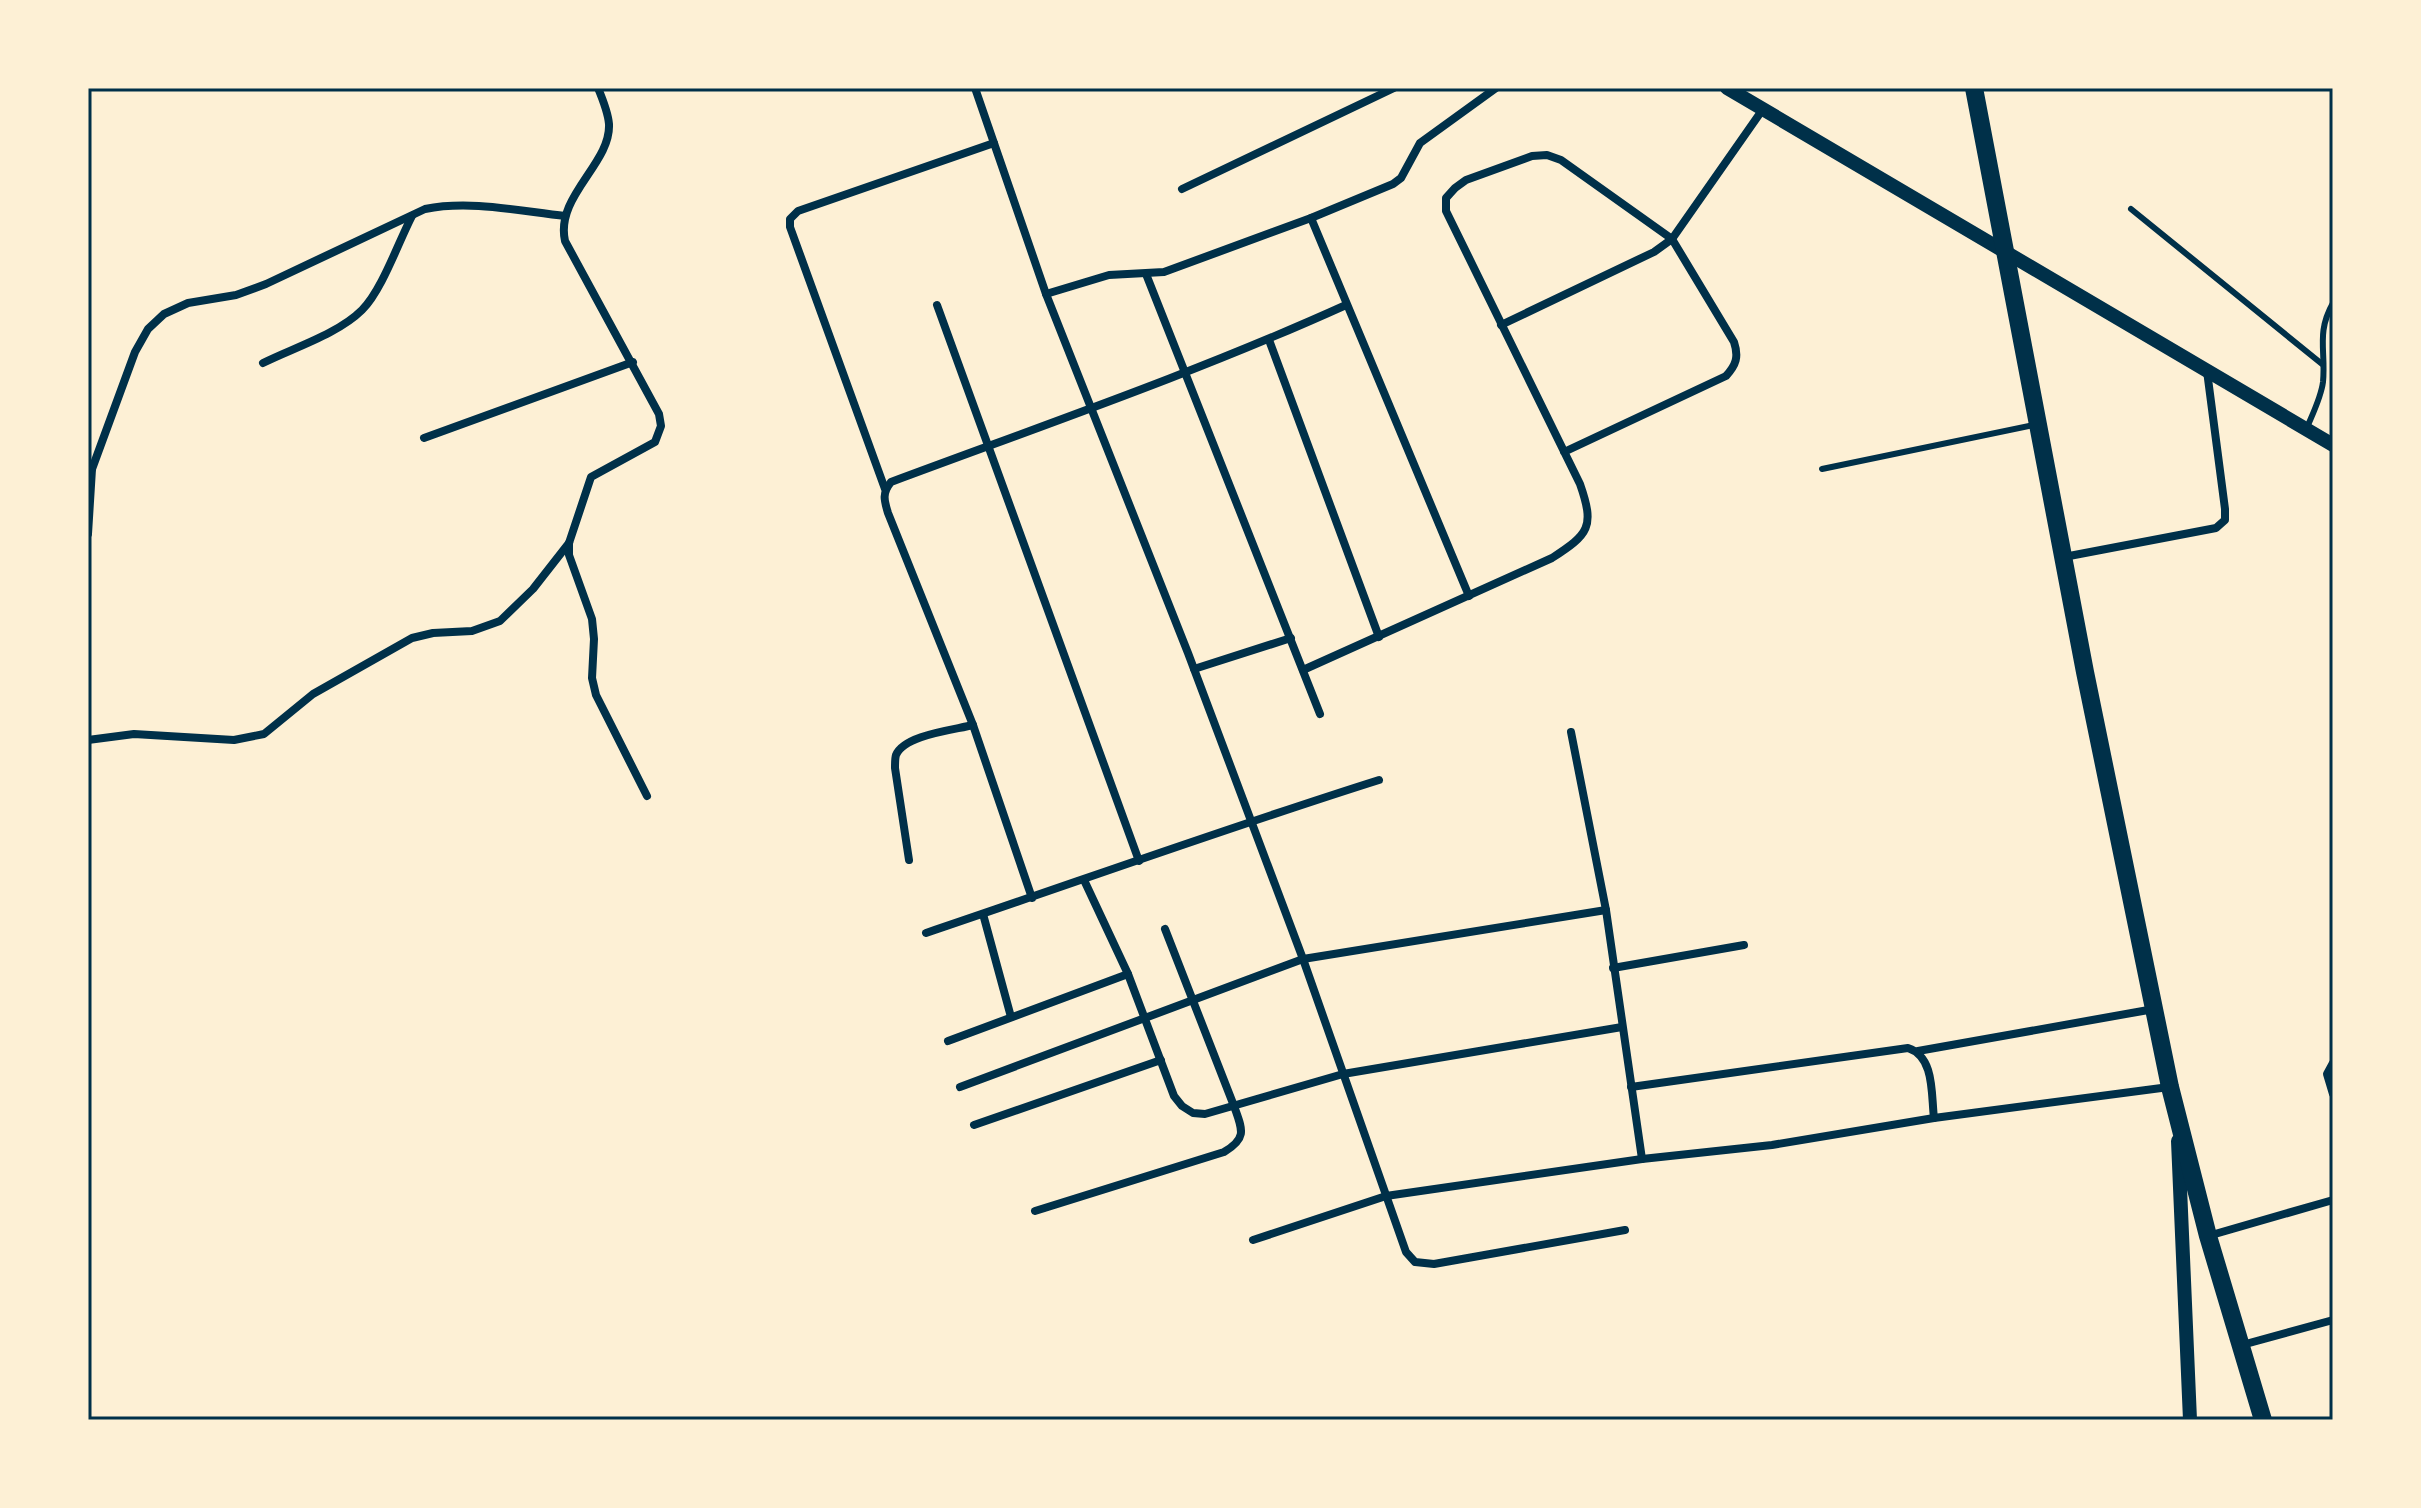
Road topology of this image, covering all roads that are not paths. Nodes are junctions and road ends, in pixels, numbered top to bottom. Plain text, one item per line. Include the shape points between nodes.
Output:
1 (598, 88) edge
2 (975, 88) edge
3 (1394, 88) edge
4 (1496, 88) edge
5 (1727, 88) edge
6 (1974, 88) edge
7 (1763, 109) junction
8 (994, 143) junction
9 (1182, 189) dead end
10 (2131, 209) dead end
11 (412, 215) junction
12 (565, 216) junction
13 (1311, 218) junction
14 (1672, 239) junction
15 (2004, 250) junction
16 (1146, 274) junction
17 (1046, 294) junction
18 (2333, 303) edge
19 (937, 305) dead end
20 (1346, 305) junction
21 (1501, 325) junction
22 (1269, 340) junction
23 (633, 362) junction
24 (263, 363) dead end
25 (2322, 364) junction
26 (2207, 370) junction
27 (1186, 373) junction
28 (2323, 386) junction
29 (2333, 388) edge
30 (1093, 409) junction
31 (2037, 424) junction
32 (2306, 430) junction
33 (424, 438) dead end
34 (2333, 445) edge
35 (988, 446) junction
36 (1564, 452) junction
37 (90, 465) edge
38 (1822, 469) dead end
39 (885, 489) junction
40 (88, 534) edge
41 (569, 543) junction
42 (2064, 557) junction
43 (1469, 596) junction
44 (1379, 637) junction
45 (1291, 638) junction
46 (1194, 669) junction
47 (1303, 670) junction
48 (1320, 714) dead end
49 (973, 725) junction
50 (1571, 732) dead end
51 (88, 740) edge
52 (1379, 780) dead end
53 (647, 796) dead end
54 (1252, 820) junction
55 (909, 860) dead end
56 (1139, 861) junction
57 (1084, 880) junction
58 (1032, 898) junction
59 (1606, 910) junction
60 (983, 914) junction
61 (1165, 929) dead end
62 (926, 933) dead end
63 (1744, 945) dead end
64 (1303, 959) junction
65 (1613, 968) junction
66 (1128, 974) junction
67 (1192, 1001) junction
68 (2155, 1009) junction
69 (1011, 1017) junction
70 (1144, 1019) junction
71 (1622, 1027) junction
72 (948, 1041) dead end
73 (1918, 1051) junction
74 (1161, 1060) junction
75 (2333, 1063) edge
76 (1343, 1074) junction
77 (960, 1087) dead end
78 (1631, 1087) junction
79 (2170, 1087) junction
80 (2333, 1094) edge
81 (1234, 1106) junction
82 (2177, 1116) junction
83 (1934, 1118) junction
84 (974, 1125) dead end
85 (1642, 1159) junction
86 (1386, 1196) junction
87 (2333, 1200) edge
88 (1035, 1211) dead end
89 (1625, 1230) dead end
90 (2208, 1236) junction
91 (1253, 1240) dead end
92 (2333, 1320) edge
93 (2242, 1345) junction
94 (2190, 1420) edge
95 (2263, 1420) edge

1 - 12 street via 606,107 608,140
2 - 8 street
3 - 9 street
4 - 13 street via 1420,143 1393,184
5 - 7 street
6 - 15 main road
7 - 14 street
7 - 15 street
8 - 17 street
8 - 39 street via 798,211 790,219
10 - 25 lane
11 - 12 street via 447,205
11 - 24 street via 362,310 345,324
11 - 37 street via 266,284 164,314 135,352
12 - 23 street via 565,241
13 - 16 street
13 - 20 street
14 - 21 street
14 - 21 street via 1547,155 1519,159 1466,180 1446,198 1446,211
14 - 36 street via 1734,342 1734,366 1726,376
15 - 26 street
15 - 31 main road
16 - 17 street via 1109,275
16 - 27 street
17 - 30 street
18 - 25 lane via 2321,334
19 - 35 street
20 - 22 street
20 - 43 street
21 - 36 street
22 - 27 street
22 - 44 street
23 - 33 street
23 - 41 street via 659,414 659,436 591,477
25 - 28 lane
26 - 32 street
26 - 42 street via 2225,520 2216,528
27 - 30 street
27 - 45 street
28 - 29 lane
28 - 32 lane
30 - 35 street
30 - 46 street
31 - 38 lane
31 - 42 main road
32 - 34 street
35 - 39 street via 891,482
35 - 56 street
36 - 43 street via 1589,510 1586,528 1574,544 1552,558
37 - 40 street
39 - 49 street via 888,513
41 - 51 street via 500,621 472,631 412,638 313,694 264,734 234,740 134,734
41 - 53 street via 592,619 596,695
42 - 68 main road
43 - 44 street
44 - 47 street
45 - 46 street
45 - 47 street
46 - 54 street
47 - 48 street
49 - 55 street via 916,739 895,756
49 - 58 street
50 - 59 street
52 - 54 street
54 - 56 street
54 - 64 street
56 - 57 street
57 - 58 street
57 - 66 street
58 - 60 street
59 - 64 street
59 - 65 street
60 - 62 street
60 - 69 street
61 - 67 street
63 - 65 street
64 - 67 street
64 - 76 street
65 - 71 street
66 - 69 street
66 - 70 street
67 - 70 street
67 - 81 street
68 - 73 street
68 - 79 main road
69 - 72 street
70 - 74 street
70 - 77 street
71 - 76 street
71 - 78 street
73 - 78 street via 1896,1049
73 - 83 street via 1929,1072
74 - 81 street via 1174,1096 1193,1113
74 - 84 street
75 - 80 street via 2327,1074
76 - 81 street
76 - 86 street
78 - 85 street
79 - 82 main road
79 - 83 street
81 - 88 street via 1241,1138 1224,1152
82 - 90 main road
82 - 94 street
83 - 85 street via 1772,1145
85 - 86 street
86 - 89 street via 1406,1252 1415,1262 1434,1264
86 - 91 street
87 - 90 street
90 - 93 main road
92 - 93 street
93 - 95 main road

